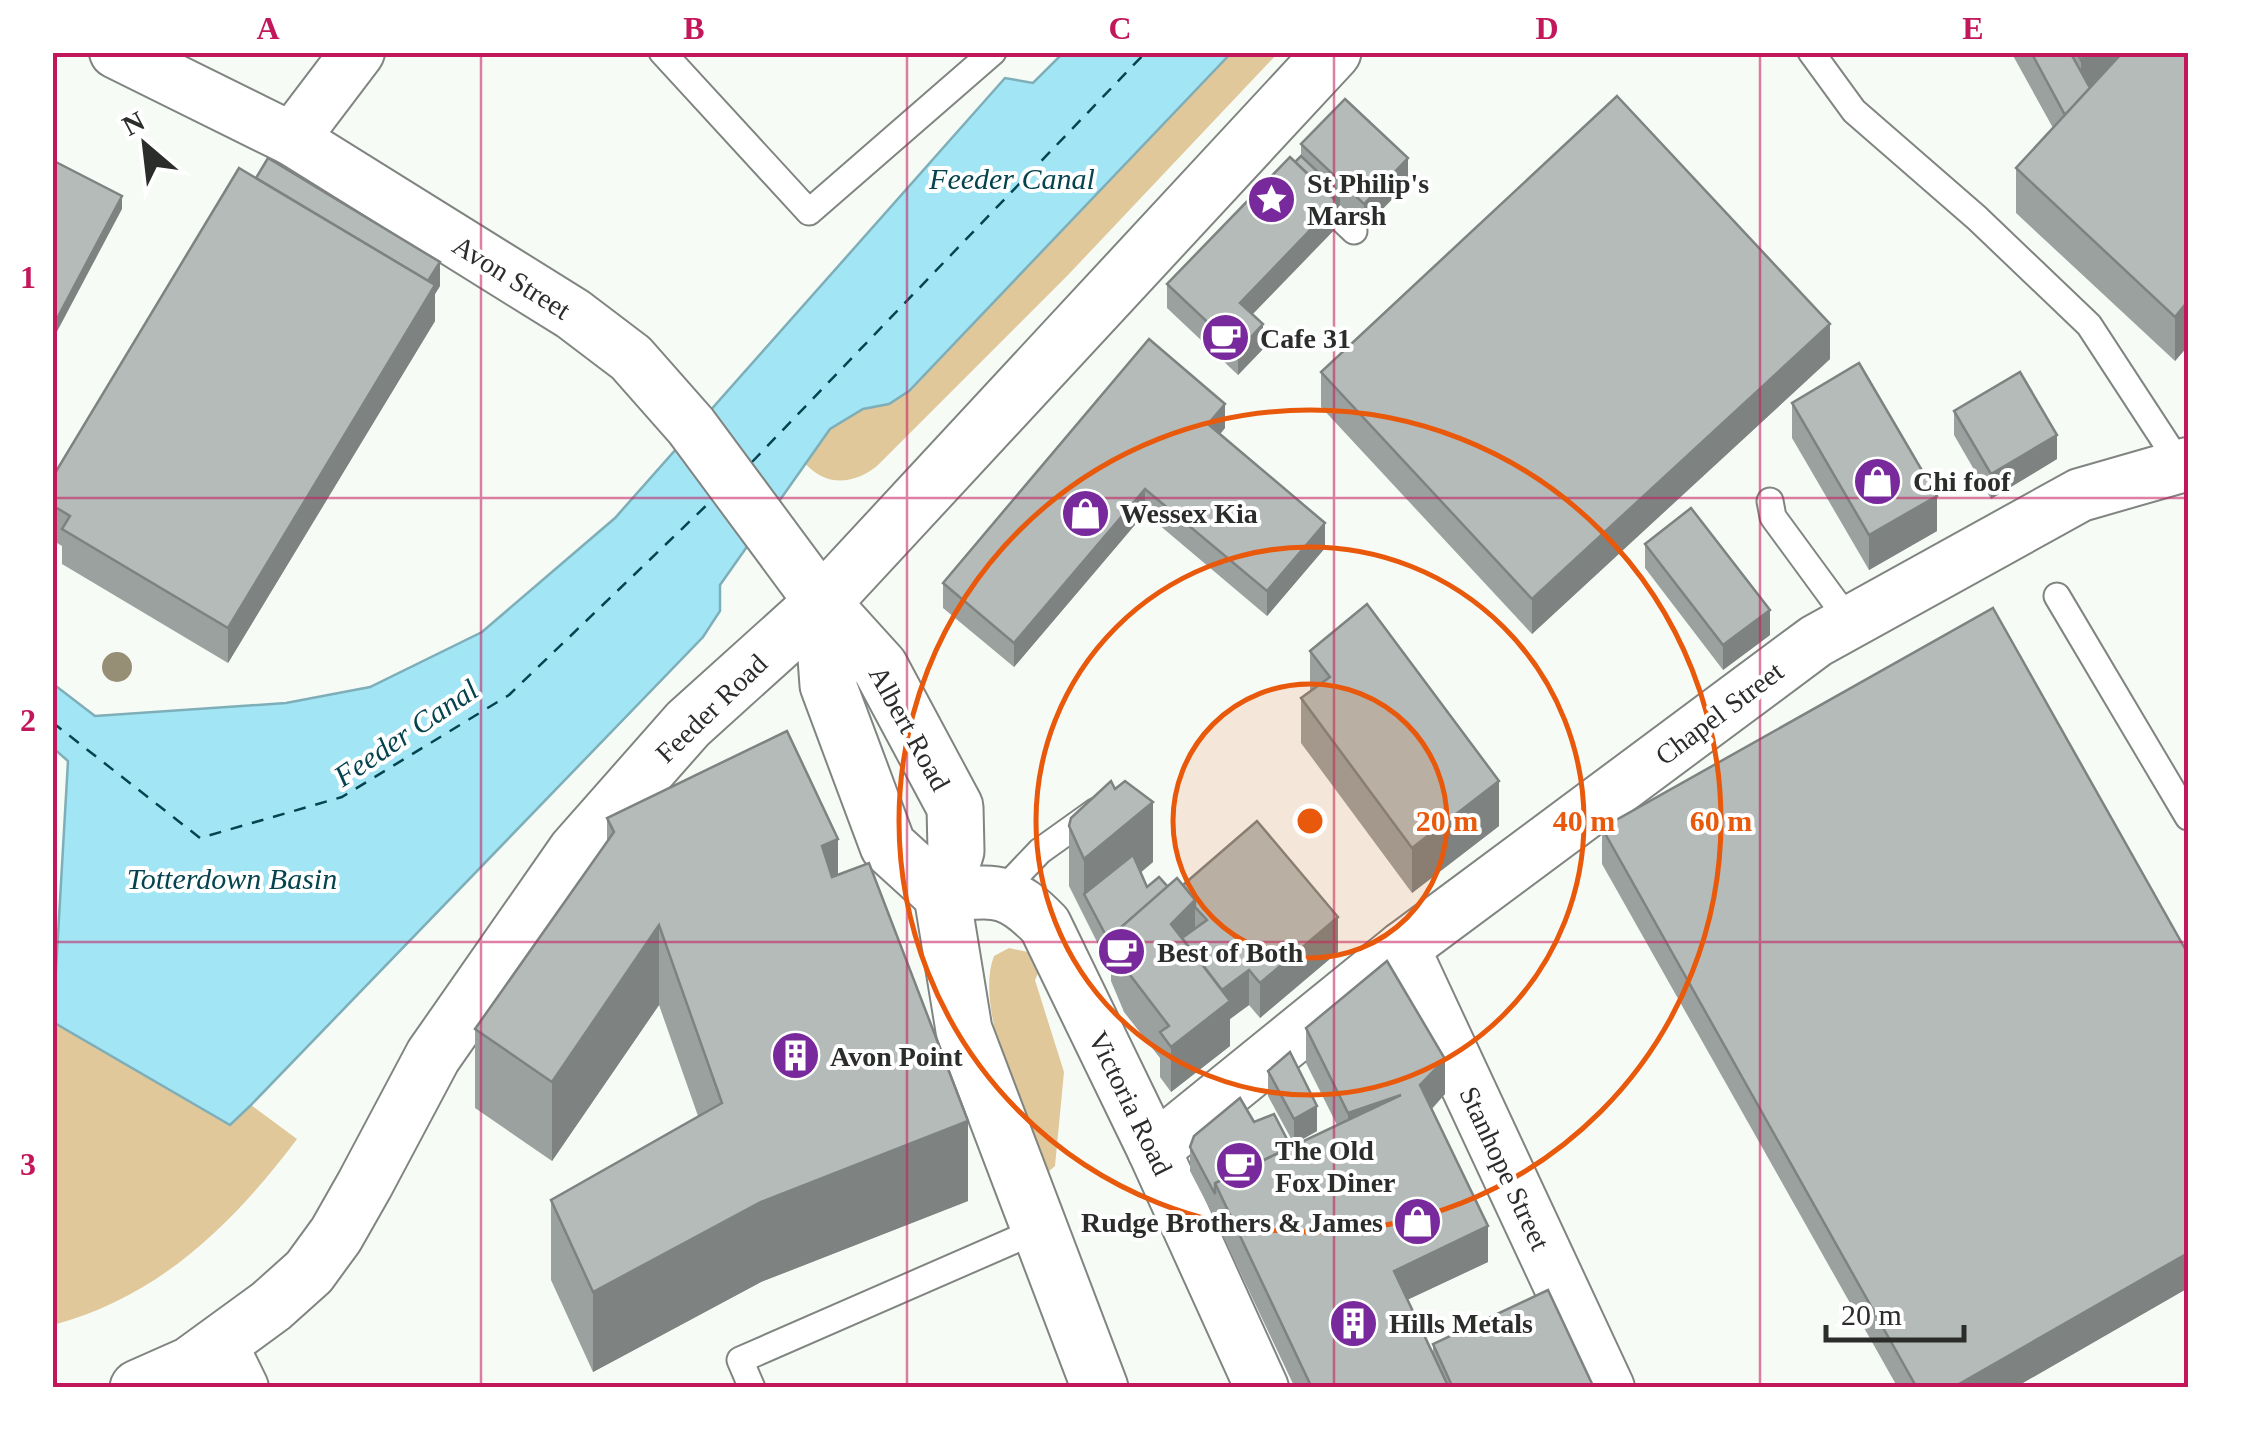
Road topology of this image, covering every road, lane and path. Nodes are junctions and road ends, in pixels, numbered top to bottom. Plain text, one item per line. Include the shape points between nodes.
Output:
1 (116, 52) edge
2 (358, 52) edge
3 (662, 52) edge
4 (992, 52) edge
5 (1333, 52) edge
6 (1811, 52) edge
7 (292, 139) junction
8 (1334, 212) edge
9 (1354, 231) dead end
10 (2185, 465) edge
11 (1770, 501) dead end
12 (2058, 596) dead end
13 (822, 603) junction
14 (1850, 622) junction
15 (1119, 794) edge
16 (2188, 817) edge
17 (1001, 892) junction
18 (942, 894) junction
19 (1402, 948) junction
20 (1154, 1150) junction
21 (1040, 1229) junction
22 (231, 1365) edge
23 (138, 1388) edge
24 (752, 1388) edge
25 (1100, 1388) edge
26 (1262, 1388) edge
27 (1608, 1388) edge

1 - 7 street, Avon Street
2 - 7 street
3 - 4 lane via 809,212
5 - 13 street, Feeder Road via 1258,146
6 - 10 lane via 1854,111 2089,325
7 - 13 street, Avon Street via 573,314 631,358 691,426
8 - 9 lane
10 - 14 street, Chapel Street via 2080,494
11 - 14 lane via 1773,516
12 - 16 lane
13 - 18 street, Albert Road via 828,685 888,846
13 - 18 street, Albert Road via 880,667 955,808 956,851
13 - 22 street, Feeder Road via 688,724 576,851 434,1056 356,1201 309,1272
14 - 19 street, Chapel Street
15 - 17 lane via 1040,851
17 - 18 street
17 - 20 street, Victoria Road via 1044,924
18 - 21 street, Albert Road via 964,1030
19 - 20 street, Chapel Street
19 - 27 street, Stanhope Street
20 - 26 street, Victoria Road
21 - 24 lane via 740,1360
21 - 25 street, Albert Road
22 - 23 street, Feeder Road via 190,1365

